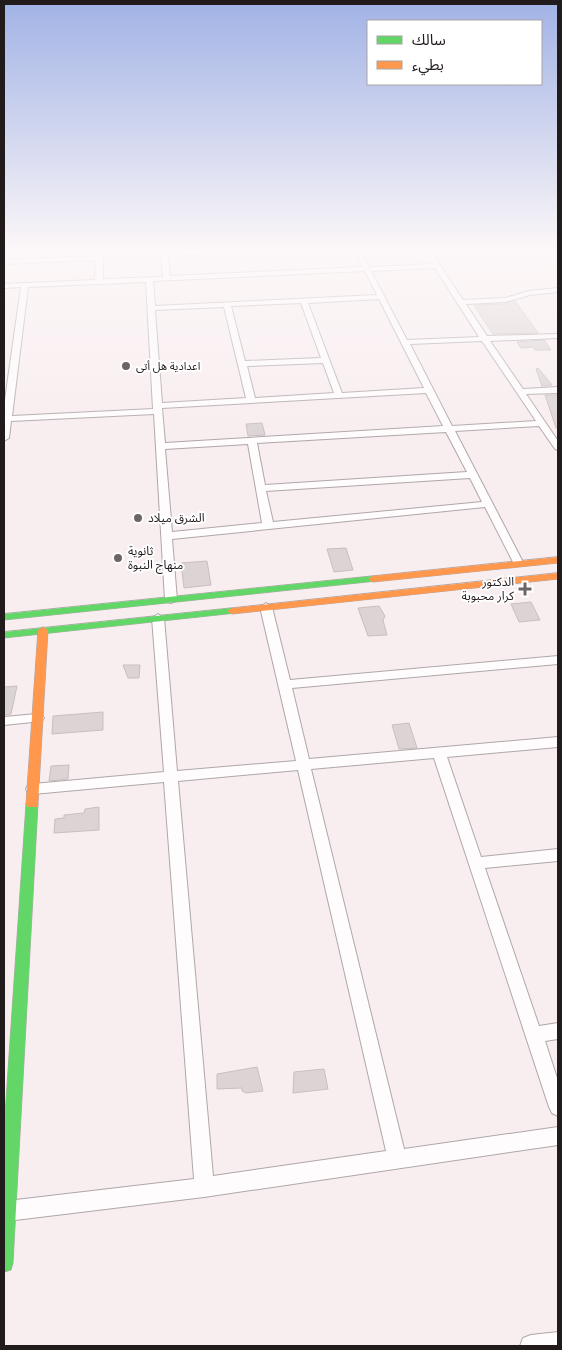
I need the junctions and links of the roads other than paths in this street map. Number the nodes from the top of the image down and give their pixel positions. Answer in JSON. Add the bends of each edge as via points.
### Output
{"nodes":[{"id":1,"x":20,"y":313,"type":"edge"},
{"id":2,"x":152,"y":313,"type":"edge"},
{"id":3,"x":229,"y":313,"type":"edge"},
{"id":4,"x":308,"y":313,"type":"edge"},
{"id":5,"x":390,"y":313,"type":"edge"},
{"id":6,"x":469,"y":313,"type":"edge"},
{"id":7,"x":558,"y":336,"type":"edge"},
{"id":8,"x":485,"y":340,"type":"junction"},
{"id":9,"x":405,"y":342,"type":"junction"},
{"id":10,"x":326,"y":360,"type":"junction"},
{"id":11,"x":242,"y":364,"type":"junction"},
{"id":12,"x":430,"y":390,"type":"junction"},
{"id":13,"x":558,"y":390,"type":"edge"},
{"id":14,"x":522,"y":392,"type":"junction"},
{"id":15,"x":339,"y":396,"type":"junction"},
{"id":16,"x":250,"y":401,"type":"junction"},
{"id":17,"x":6,"y":402,"type":"edge"},
{"id":18,"x":158,"y":409,"type":"junction"},
{"id":19,"x":6,"y":419,"type":"junction"},
{"id":20,"x":543,"y":423,"type":"junction"},
{"id":21,"x":450,"y":430,"type":"junction"},
{"id":22,"x":4,"y":438,"type":"edge"},
{"id":23,"x":252,"y":441,"type":"junction"},
{"id":24,"x":161,"y":446,"type":"junction"},
{"id":25,"x":558,"y":447,"type":"edge"},
{"id":26,"x":473,"y":475,"type":"junction"},
{"id":27,"x":260,"y":488,"type":"junction"},
{"id":28,"x":488,"y":504,"type":"junction"},
{"id":29,"x":268,"y":525,"type":"junction"},
{"id":30,"x":167,"y":536,"type":"junction"},
{"id":31,"x":558,"y":560,"type":"edge"},
{"id":32,"x":519,"y":564,"type":"junction"},
{"id":33,"x":412,"y":575,"type":"junction"},
{"id":34,"x":558,"y":576,"type":"edge"},
{"id":35,"x":353,"y":581,"type":"junction"},
{"id":36,"x":417,"y":590,"type":"junction"},
{"id":37,"x":358,"y":597,"type":"junction"},
{"id":38,"x":172,"y":600,"type":"junction"},
{"id":39,"x":266,"y":607,"type":"junction"},
{"id":40,"x":4,"y":617,"type":"edge"},
{"id":41,"x":158,"y":618,"type":"junction"},
{"id":42,"x":43,"y":630,"type":"junction"},
{"id":43,"x":4,"y":634,"type":"edge"},
{"id":44,"x":558,"y":660,"type":"edge"},
{"id":45,"x":284,"y":685,"type":"junction"},
{"id":46,"x":37,"y":718,"type":"junction"},
{"id":47,"x":4,"y":721,"type":"edge"},
{"id":48,"x":558,"y":742,"type":"edge"},
{"id":49,"x":439,"y":753,"type":"junction"},
{"id":50,"x":304,"y":765,"type":"junction"},
{"id":51,"x":170,"y":777,"type":"junction"},
{"id":52,"x":33,"y":789,"type":"junction"},
{"id":53,"x":558,"y":855,"type":"edge"},
{"id":54,"x":476,"y":864,"type":"junction"},
{"id":55,"x":558,"y":1031,"type":"edge"},
{"id":56,"x":534,"y":1034,"type":"junction"},
{"id":57,"x":9,"y":1100,"type":"edge"},
{"id":58,"x":558,"y":1107,"type":"edge"},
{"id":59,"x":558,"y":1136,"type":"edge"},
{"id":60,"x":397,"y":1159,"type":"junction"},
{"id":61,"x":204,"y":1187,"type":"junction"},
{"id":62,"x":7,"y":1211,"type":"junction"},
{"id":63,"x":4,"y":1263,"type":"edge"},
{"id":64,"x":558,"y":1343,"type":"edge"},
{"id":65,"x":531,"y":1346,"type":"edge"}],
"edges":[{"from":1,"to":17,"type":"street"},
{"from":2,"to":18,"type":"street"},
{"from":3,"to":11,"type":"street"},
{"from":4,"to":10,"type":"street"},
{"from":5,"to":9,"type":"street"},
{"from":6,"to":8,"type":"street"},
{"from":7,"to":8,"type":"street"},
{"from":8,"to":9,"type":"street"},
{"from":8,"to":14,"type":"street"},
{"from":9,"to":12,"type":"street"},
{"from":10,"to":11,"type":"street"},
{"from":10,"to":15,"type":"street"},
{"from":11,"to":16,"type":"street"},
{"from":12,"to":15,"type":"street"},
{"from":12,"to":21,"type":"street"},
{"from":13,"to":14,"type":"street"},
{"from":14,"to":20,"type":"street"},
{"from":15,"to":16,"type":"street"},
{"from":16,"to":18,"type":"street"},
{"from":17,"to":19,"type":"street"},
{"from":18,"to":19,"type":"street"},
{"from":18,"to":24,"type":"street"},
{"from":19,"to":22,"type":"street"},
{"from":20,"to":21,"type":"street"},
{"from":20,"to":25,"type":"street"},
{"from":21,"to":23,"type":"street"},
{"from":21,"to":26,"type":"street"},
{"from":23,"to":24,"type":"street"},
{"from":23,"to":27,"type":"street"},
{"from":24,"to":30,"type":"street"},
{"from":26,"to":27,"type":"street"},
{"from":26,"to":28,"type":"street"},
{"from":27,"to":29,"type":"street"},
{"from":28,"to":29,"type":"street"},
{"from":28,"to":32,"type":"street"},
{"from":29,"to":30,"type":"street"},
{"from":30,"to":38,"type":"street"},
{"from":31,"to":32,"type":"street"},
{"from":32,"to":33,"type":"street"},
{"from":33,"to":35,"type":"street"},
{"from":33,"to":36,"type":"street","via":[[406,581],[411,589]]},
{"from":34,"to":36,"type":"street"},
{"from":35,"to":37,"type":"street","via":[[364,589]]},
{"from":35,"to":38,"type":"street"},
{"from":36,"to":37,"type":"street"},
{"from":37,"to":39,"type":"street"},
{"from":38,"to":40,"type":"street"},
{"from":39,"to":41,"type":"street"},
{"from":39,"to":45,"type":"street"},
{"from":41,"to":42,"type":"street"},
{"from":41,"to":51,"type":"street"},
{"from":42,"to":43,"type":"street"},
{"from":42,"to":46,"type":"street"},
{"from":44,"to":45,"type":"street"},
{"from":45,"to":50,"type":"street"},
{"from":46,"to":47,"type":"street"},
{"from":46,"to":52,"type":"street"},
{"from":48,"to":49,"type":"street"},
{"from":49,"to":50,"type":"street"},
{"from":49,"to":54,"type":"street"},
{"from":50,"to":51,"type":"street"},
{"from":50,"to":60,"type":"street"},
{"from":51,"to":52,"type":"street"},
{"from":51,"to":61,"type":"street"},
{"from":52,"to":57,"type":"street"},
{"from":53,"to":54,"type":"street"},
{"from":54,"to":56,"type":"street"},
{"from":55,"to":56,"type":"street"},
{"from":56,"to":58,"type":"street"},
{"from":57,"to":62,"type":"street"},
{"from":59,"to":60,"type":"street"},
{"from":60,"to":61,"type":"street"},
{"from":61,"to":62,"type":"street"},
{"from":62,"to":63,"type":"street"},
{"from":64,"to":65,"type":"street"}]}
